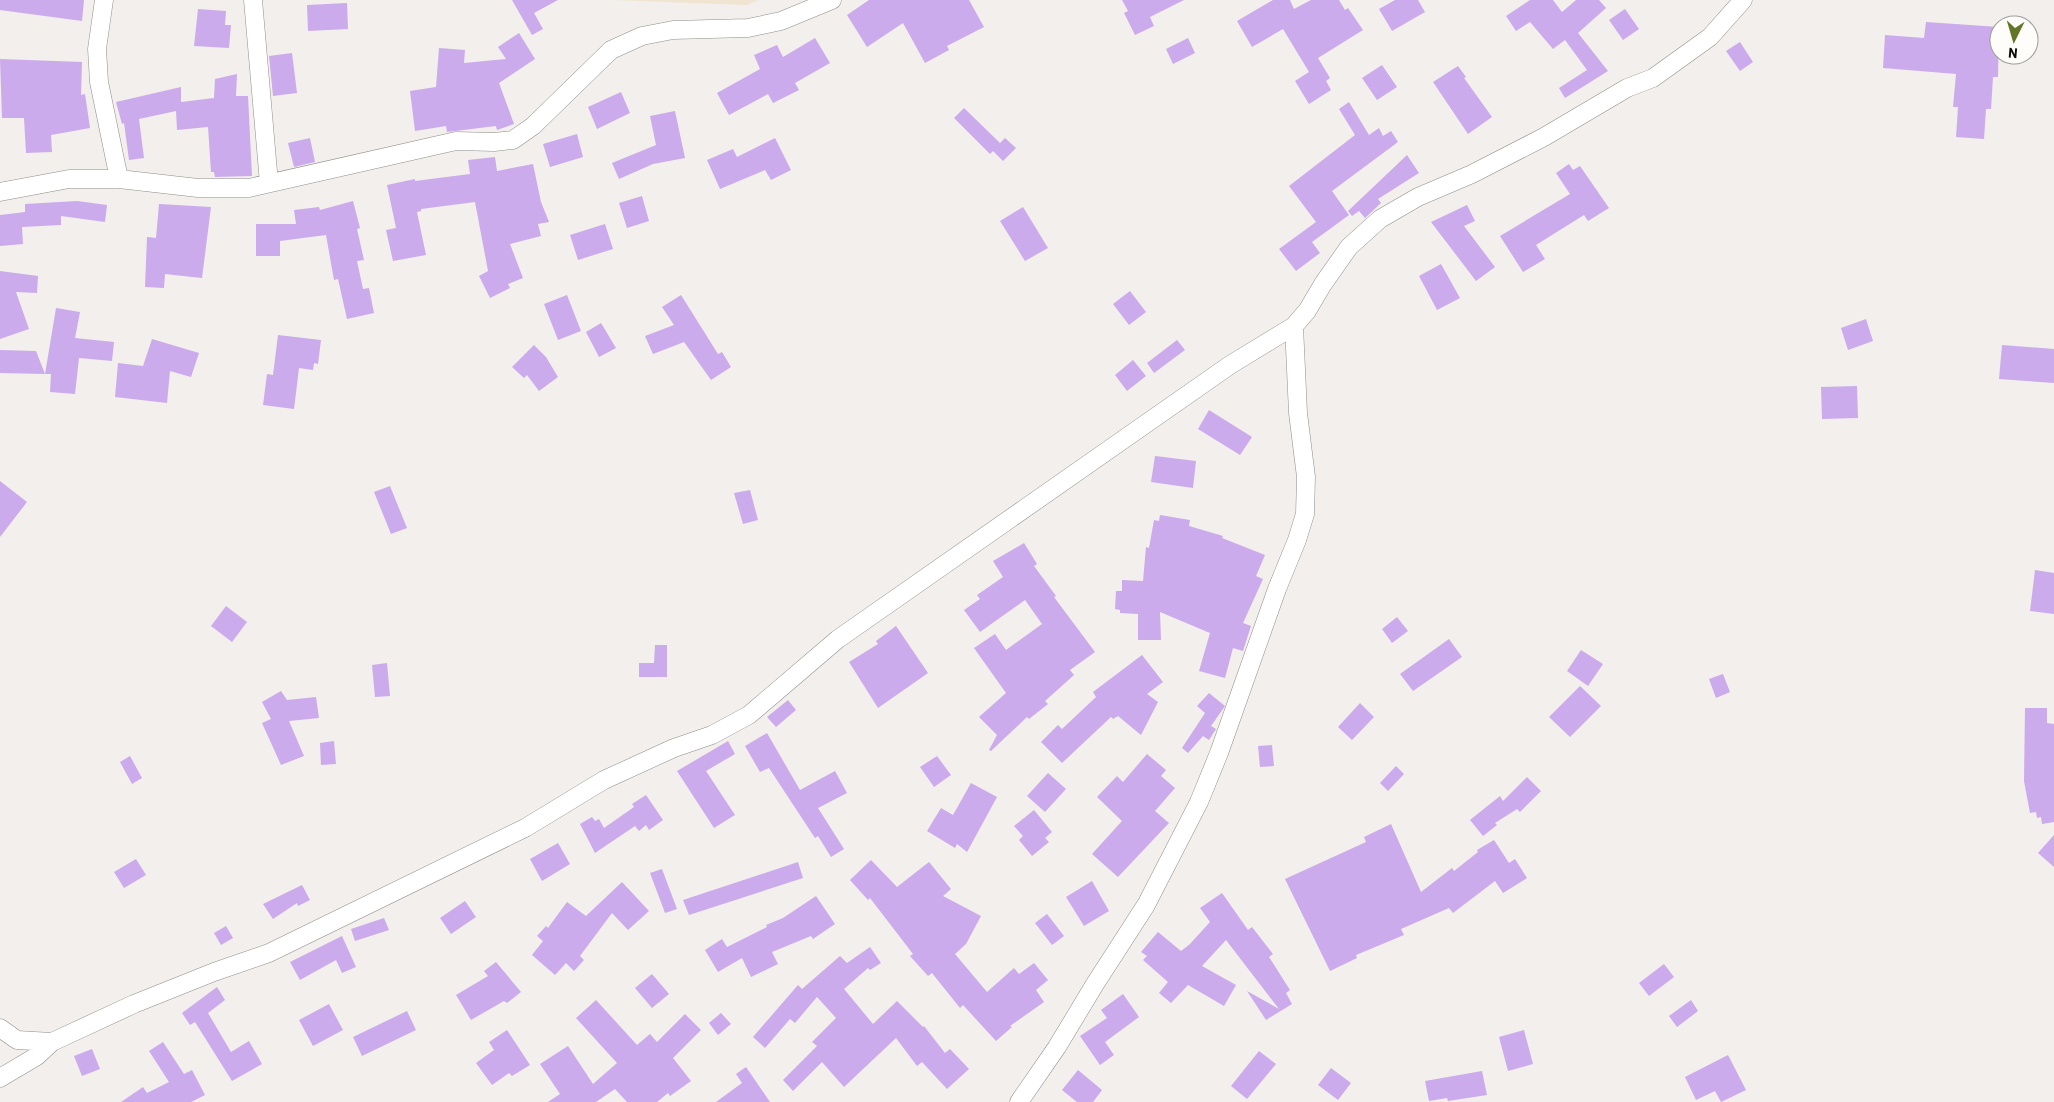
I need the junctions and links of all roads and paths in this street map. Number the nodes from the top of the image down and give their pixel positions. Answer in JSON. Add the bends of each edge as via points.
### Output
{"nodes":[{"id":1,"x":104,"y":0,"type":"edge"},
{"id":2,"x":253,"y":0,"type":"edge"},
{"id":3,"x":832,"y":0,"type":"edge"},
{"id":4,"x":1743,"y":0,"type":"edge"},
{"id":5,"x":119,"y":178,"type":"junction"},
{"id":6,"x":269,"y":183,"type":"junction"},
{"id":7,"x":0,"y":192,"type":"edge"},
{"id":8,"x":1294,"y":326,"type":"junction"},
{"id":9,"x":0,"y":1028,"type":"edge"},
{"id":10,"x":52,"y":1042,"type":"junction"},
{"id":11,"x":0,"y":1078,"type":"edge"},
{"id":12,"x":1018,"y":1102,"type":"edge"}],
"edges":[{"from":1,"to":5,"type":"street","via":[[97,49],[99,82]]},
{"from":2,"to":6,"type":"street"},
{"from":3,"to":6,"type":"street","via":[[780,21],[748,28],[673,30],[642,36],[611,50],[533,126],[513,140],[456,141]]},
{"from":4,"to":8,"type":"street","via":[[1710,37],[1653,78],[1627,88],[1544,136],[1380,219],[1349,247]]},
{"from":5,"to":6,"type":"street","via":[[198,188],[249,188]]},
{"from":5,"to":7,"type":"street","via":[[69,179]]},
{"from":8,"to":10,"type":"street","via":[[1230,365],[838,639],[749,715],[712,735],[674,748],[604,780],[525,828],[269,953],[134,1004]]},
{"from":8,"to":12,"type":"street","via":[[1298,413],[1306,478],[1305,514],[1297,540],[1198,802],[1146,905],[1057,1047]]},
{"from":9,"to":10,"type":"street","via":[[17,1040]]},
{"from":10,"to":11,"type":"street","via":[[37,1056]]}]}
